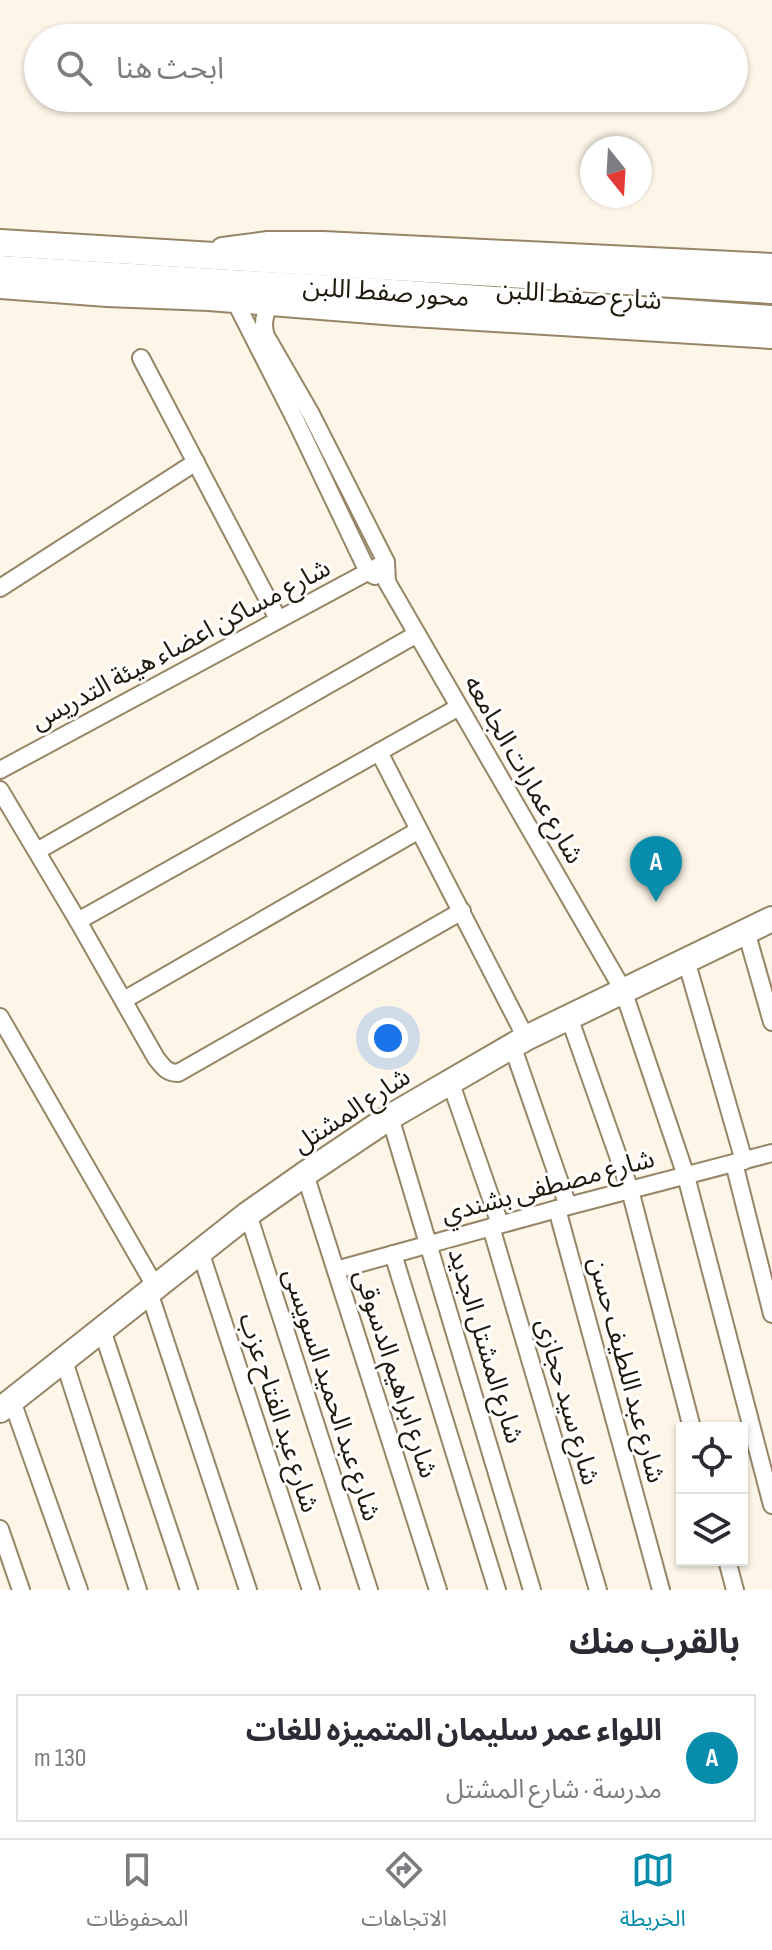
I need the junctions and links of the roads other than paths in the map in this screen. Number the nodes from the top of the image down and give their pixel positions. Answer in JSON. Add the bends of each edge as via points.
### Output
{"nodes":[{"id":1,"x":0,"y":243,"type":"edge"},
{"id":2,"x":201,"y":255,"type":"junction"},
{"id":3,"x":772,"y":266,"type":"edge"},
{"id":4,"x":0,"y":269,"type":"edge"},
{"id":5,"x":0,"y":286,"type":"edge"},
{"id":6,"x":772,"y":290,"type":"edge"},
{"id":7,"x":235,"y":301,"type":"junction"},
{"id":8,"x":272,"y":304,"type":"junction"},
{"id":9,"x":772,"y":319,"type":"edge"},
{"id":10,"x":772,"y":336,"type":"edge"},
{"id":11,"x":141,"y":358,"type":"dead end"},
{"id":12,"x":196,"y":462,"type":"junction"},
{"id":13,"x":386,"y":562,"type":"junction"},
{"id":14,"x":368,"y":572,"type":"junction"},
{"id":15,"x":387,"y":582,"type":"junction"},
{"id":16,"x":0,"y":588,"type":"edge"},
{"id":17,"x":278,"y":619,"type":"junction"},
{"id":18,"x":417,"y":634,"type":"junction"},
{"id":19,"x":459,"y":707,"type":"junction"},
{"id":20,"x":379,"y":752,"type":"junction"},
{"id":21,"x":0,"y":770,"type":"edge"},
{"id":22,"x":0,"y":790,"type":"edge"},
{"id":23,"x":419,"y":830,"type":"junction"},
{"id":24,"x":37,"y":851,"type":"junction"},
{"id":25,"x":462,"y":911,"type":"junction"},
{"id":26,"x":772,"y":919,"type":"edge"},
{"id":27,"x":78,"y":921,"type":"junction"},
{"id":28,"x":746,"y":931,"type":"junction"},
{"id":29,"x":686,"y":960,"type":"junction"},
{"id":30,"x":621,"y":986,"type":"junction"},
{"id":31,"x":124,"y":1000,"type":"junction"},
{"id":32,"x":0,"y":1017,"type":"edge"},
{"id":33,"x":569,"y":1017,"type":"junction"},
{"id":34,"x":772,"y":1022,"type":"edge"},
{"id":35,"x":519,"y":1041,"type":"junction"},
{"id":36,"x":450,"y":1081,"type":"junction"},
{"id":37,"x":390,"y":1117,"type":"junction"},
{"id":38,"x":772,"y":1153,"type":"edge"},
{"id":39,"x":739,"y":1162,"type":"junction"},
{"id":40,"x":305,"y":1174,"type":"junction"},
{"id":41,"x":686,"y":1176,"type":"junction"},
{"id":42,"x":630,"y":1190,"type":"junction"},
{"id":43,"x":563,"y":1208,"type":"junction"},
{"id":44,"x":248,"y":1214,"type":"junction"},
{"id":45,"x":495,"y":1226,"type":"junction"},
{"id":46,"x":429,"y":1243,"type":"junction"},
{"id":47,"x":200,"y":1251,"type":"junction"},
{"id":48,"x":393,"y":1254,"type":"junction"},
{"id":49,"x":336,"y":1270,"type":"junction"},
{"id":50,"x":152,"y":1289,"type":"junction"},
{"id":51,"x":772,"y":1314,"type":"edge"},
{"id":52,"x":102,"y":1330,"type":"junction"},
{"id":53,"x":64,"y":1361,"type":"junction"},
{"id":54,"x":6,"y":1406,"type":"edge"},
{"id":55,"x":690,"y":1422,"type":"edge"},
{"id":56,"x":772,"y":1505,"type":"edge"},
{"id":57,"x":0,"y":1529,"type":"edge"},
{"id":58,"x":729,"y":1566,"type":"edge"},
{"id":59,"x":21,"y":1590,"type":"edge"},
{"id":60,"x":79,"y":1590,"type":"edge"},
{"id":61,"x":138,"y":1590,"type":"edge"},
{"id":62,"x":189,"y":1590,"type":"edge"},
{"id":63,"x":248,"y":1590,"type":"edge"},
{"id":64,"x":311,"y":1590,"type":"edge"},
{"id":65,"x":369,"y":1590,"type":"edge"},
{"id":66,"x":438,"y":1590,"type":"edge"},
{"id":67,"x":497,"y":1590,"type":"edge"},
{"id":68,"x":532,"y":1590,"type":"edge"},
{"id":69,"x":598,"y":1590,"type":"edge"},
{"id":70,"x":661,"y":1590,"type":"edge"},
{"id":71,"x":735,"y":1590,"type":"edge"}],
"edges":[{"from":1,"to":2,"type":"main road","name":"محور صفط اللبن"},
{"from":2,"to":3,"type":"street","via":[[233,247],[349,245]]},
{"from":2,"to":6,"type":"main road","name":"محور صفط اللبن"},
{"from":4,"to":9,"type":"main road","name":"محور صفط اللبن"},
{"from":5,"to":7,"type":"street","name":"شارع صفط اللبن"},
{"from":7,"to":8,"type":"street","name":"شارع صفط اللبن"},
{"from":7,"to":14,"type":"street"},
{"from":8,"to":10,"type":"street","name":"شارع صفط اللبن"},
{"from":8,"to":13,"type":"street","name":"شارع عمارات الجامعه","via":[[264,318],[266,336]]},
{"from":11,"to":12,"type":"street"},
{"from":12,"to":16,"type":"street"},
{"from":12,"to":17,"type":"street"},
{"from":13,"to":14,"type":"street","name":"شارع مساكن اعضاء هيئة التدريس"},
{"from":13,"to":15,"type":"street","name":"شارع عمارات الجامعه"},
{"from":14,"to":15,"type":"street"},
{"from":14,"to":17,"type":"street","name":"شارع مساكن اعضاء هيئة التدريس"},
{"from":15,"to":18,"type":"street","name":"شارع عمارات الجامعه"},
{"from":17,"to":21,"type":"street","name":"شارع مساكن اعضاء هيئة التدريس"},
{"from":18,"to":19,"type":"street","name":"شارع عمارات الجامعه"},
{"from":18,"to":24,"type":"street"},
{"from":19,"to":20,"type":"street"},
{"from":19,"to":30,"type":"street","name":"شارع عمارات الجامعه"},
{"from":20,"to":23,"type":"street","name":"شارع عبد اللطيف حسن"},
{"from":20,"to":27,"type":"street"},
{"from":22,"to":24,"type":"street"},
{"from":23,"to":25,"type":"street","name":"شارع عبد اللطيف حسن"},
{"from":23,"to":31,"type":"street"},
{"from":24,"to":27,"type":"street"},
{"from":25,"to":31,"type":"street","via":[[178,1073],[163,1068]]},
{"from":25,"to":35,"type":"street","name":"شارع عبد اللطيف حسن"},
{"from":26,"to":28,"type":"street","name":"شارع المشتل"},
{"from":27,"to":31,"type":"street"},
{"from":28,"to":29,"type":"street","name":"شارع المشتل"},
{"from":28,"to":34,"type":"street"},
{"from":29,"to":30,"type":"street","name":"شارع المشتل"},
{"from":29,"to":39,"type":"street"},
{"from":30,"to":33,"type":"street","name":"شارع المشتل"},
{"from":30,"to":41,"type":"street","name":"شارع عمارات الجامعه"},
{"from":32,"to":50,"type":"street"},
{"from":33,"to":35,"type":"street","name":"شارع المشتل"},
{"from":33,"to":42,"type":"street"},
{"from":35,"to":36,"type":"street","name":"شارع المشتل"},
{"from":35,"to":43,"type":"street","name":"شارع عبد اللطيف حسن"},
{"from":36,"to":37,"type":"street","name":"شارع المشتل"},
{"from":36,"to":45,"type":"street","name":"شارع سيد حجازى"},
{"from":37,"to":40,"type":"street","name":"شارع المشتل"},
{"from":37,"to":46,"type":"street","name":"شارع المشتل الجديد"},
{"from":38,"to":39,"type":"street","name":"شارع مصطفى بشندي"},
{"from":39,"to":41,"type":"street","name":"شارع مصطفى بشندي"},
{"from":39,"to":51,"type":"street"},
{"from":40,"to":44,"type":"street","name":"شارع المشتل"},
{"from":40,"to":49,"type":"street","name":"شارع ابراهيم الدسوقى"},
{"from":41,"to":42,"type":"street","name":"شارع مصطفى بشندي"},
{"from":41,"to":56,"type":"street","name":"شارع عمارات الجامعه"},
{"from":42,"to":43,"type":"street","name":"شارع مصطفى بشندي"},
{"from":42,"to":55,"type":"street"},
{"from":43,"to":45,"type":"street","name":"شارع مصطفى بشندي"},
{"from":43,"to":70,"type":"street","name":"شارع عبد اللطيف حسن"},
{"from":44,"to":47,"type":"street","name":"شارع المشتل"},
{"from":44,"to":65,"type":"street","name":"شارع عبد الحميد السويسى"},
{"from":45,"to":46,"type":"street","name":"شارع مصطفى بشندي"},
{"from":45,"to":69,"type":"street","name":"شارع سيد حجازى"},
{"from":46,"to":48,"type":"street","name":"شارع مصطفى بشندي"},
{"from":46,"to":68,"type":"street","name":"شارع المشتل الجديد"},
{"from":47,"to":50,"type":"street","name":"شارع المشتل"},
{"from":47,"to":64,"type":"street","name":"شارع عبد الفتاح عزب"},
{"from":48,"to":49,"type":"street","name":"شارع مصطفى بشندي"},
{"from":48,"to":67,"type":"street"},
{"from":49,"to":66,"type":"street","name":"شارع ابراهيم الدسوقى"},
{"from":50,"to":52,"type":"street","name":"شارع المشتل"},
{"from":50,"to":63,"type":"street"},
{"from":52,"to":53,"type":"street","name":"شارع المشتل"},
{"from":52,"to":62,"type":"street"},
{"from":53,"to":54,"type":"street","name":"شارع المشتل"},
{"from":53,"to":61,"type":"street"},
{"from":54,"to":60,"type":"street"},
{"from":57,"to":59,"type":"street"},
{"from":58,"to":71,"type":"street"}]}
